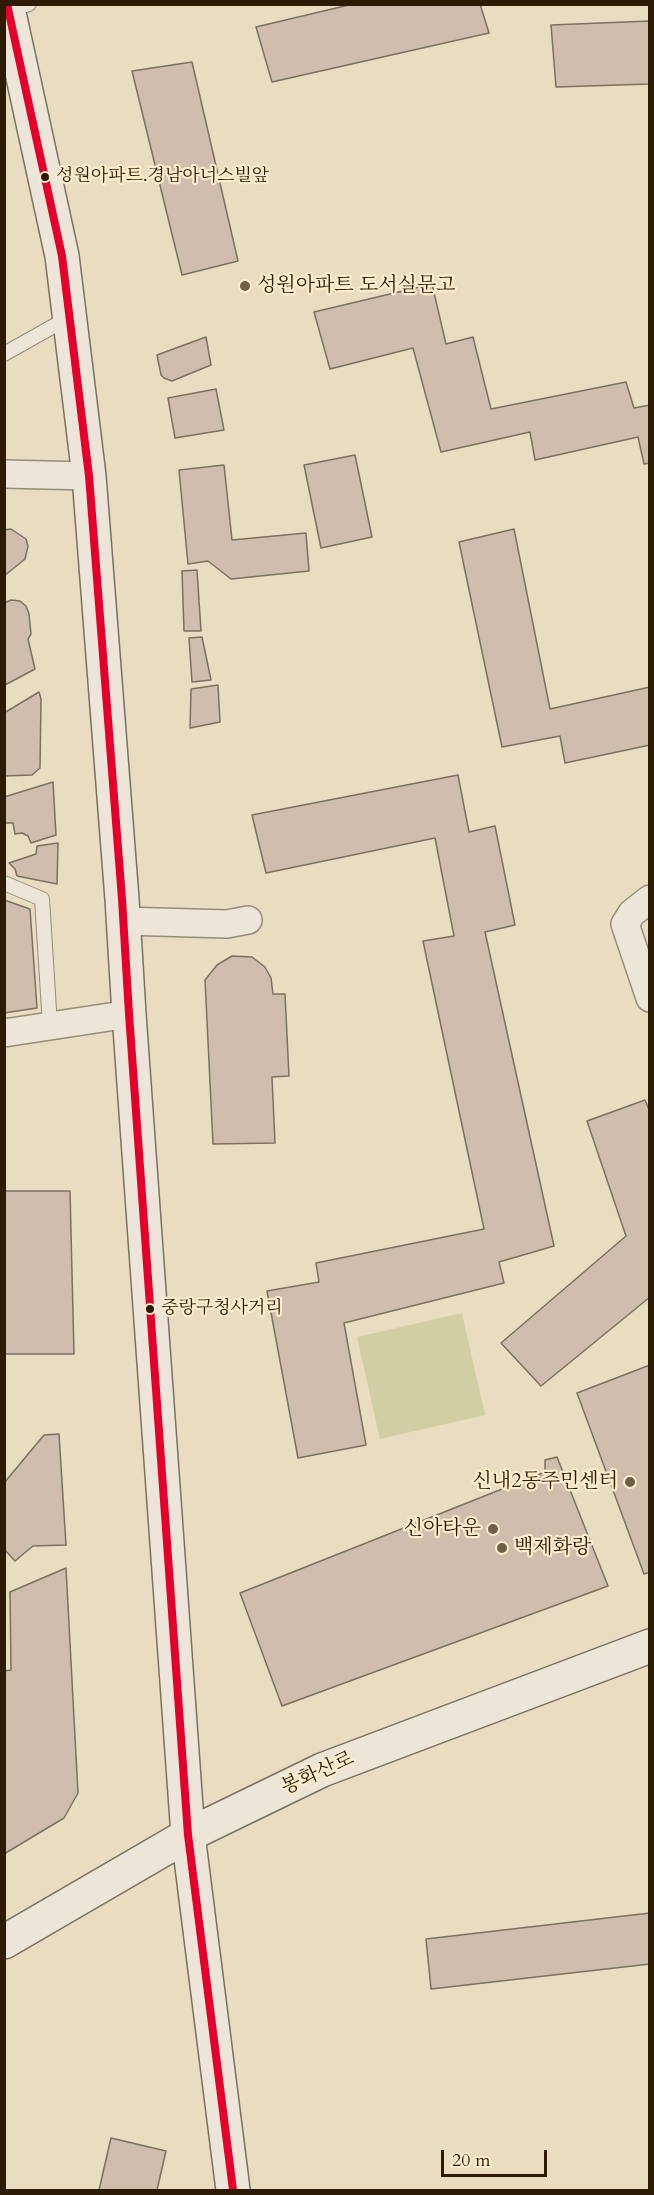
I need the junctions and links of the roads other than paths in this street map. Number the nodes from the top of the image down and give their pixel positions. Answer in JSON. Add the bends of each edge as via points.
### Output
{"nodes":[{"id":1,"x":15,"y":6,"type":"edge"},
{"id":2,"x":70,"y":316,"type":"junction"},
{"id":3,"x":4,"y":354,"type":"edge"},
{"id":4,"x":4,"y":474,"type":"edge"},
{"id":5,"x":89,"y":476,"type":"junction"},
{"id":6,"x":4,"y":883,"type":"edge"},
{"id":7,"x":650,"y":899,"type":"edge"},
{"id":8,"x":248,"y":920,"type":"dead end"},
{"id":9,"x":123,"y":921,"type":"junction"},
{"id":10,"x":650,"y":998,"type":"edge"},
{"id":11,"x":129,"y":1014,"type":"junction"},
{"id":12,"x":50,"y":1026,"type":"junction"},
{"id":13,"x":4,"y":1033,"type":"edge"},
{"id":14,"x":650,"y":1646,"type":"edge"},
{"id":15,"x":189,"y":1835,"type":"junction"},
{"id":16,"x":4,"y":1942,"type":"edge"},
{"id":17,"x":233,"y":2190,"type":"edge"}],
"edges":[{"from":1,"to":2,"type":"main road"},
{"from":2,"to":3,"type":"lane"},
{"from":2,"to":5,"type":"main road"},
{"from":4,"to":5,"type":"street"},
{"from":5,"to":9,"type":"main road"},
{"from":6,"to":12,"type":"lane","via":[[42,899]]},
{"from":7,"to":10,"type":"street","via":[[625,924]]},
{"from":8,"to":9,"type":"street","via":[[227,924]]},
{"from":9,"to":11,"type":"main road"},
{"from":11,"to":12,"type":"street"},
{"from":11,"to":15,"type":"main road"},
{"from":12,"to":13,"type":"street"},
{"from":14,"to":15,"type":"main road","name":"봉화산로","via":[[322,1770]]},
{"from":15,"to":16,"type":"main road","name":"봉화산로"},
{"from":15,"to":17,"type":"main road"}]}
